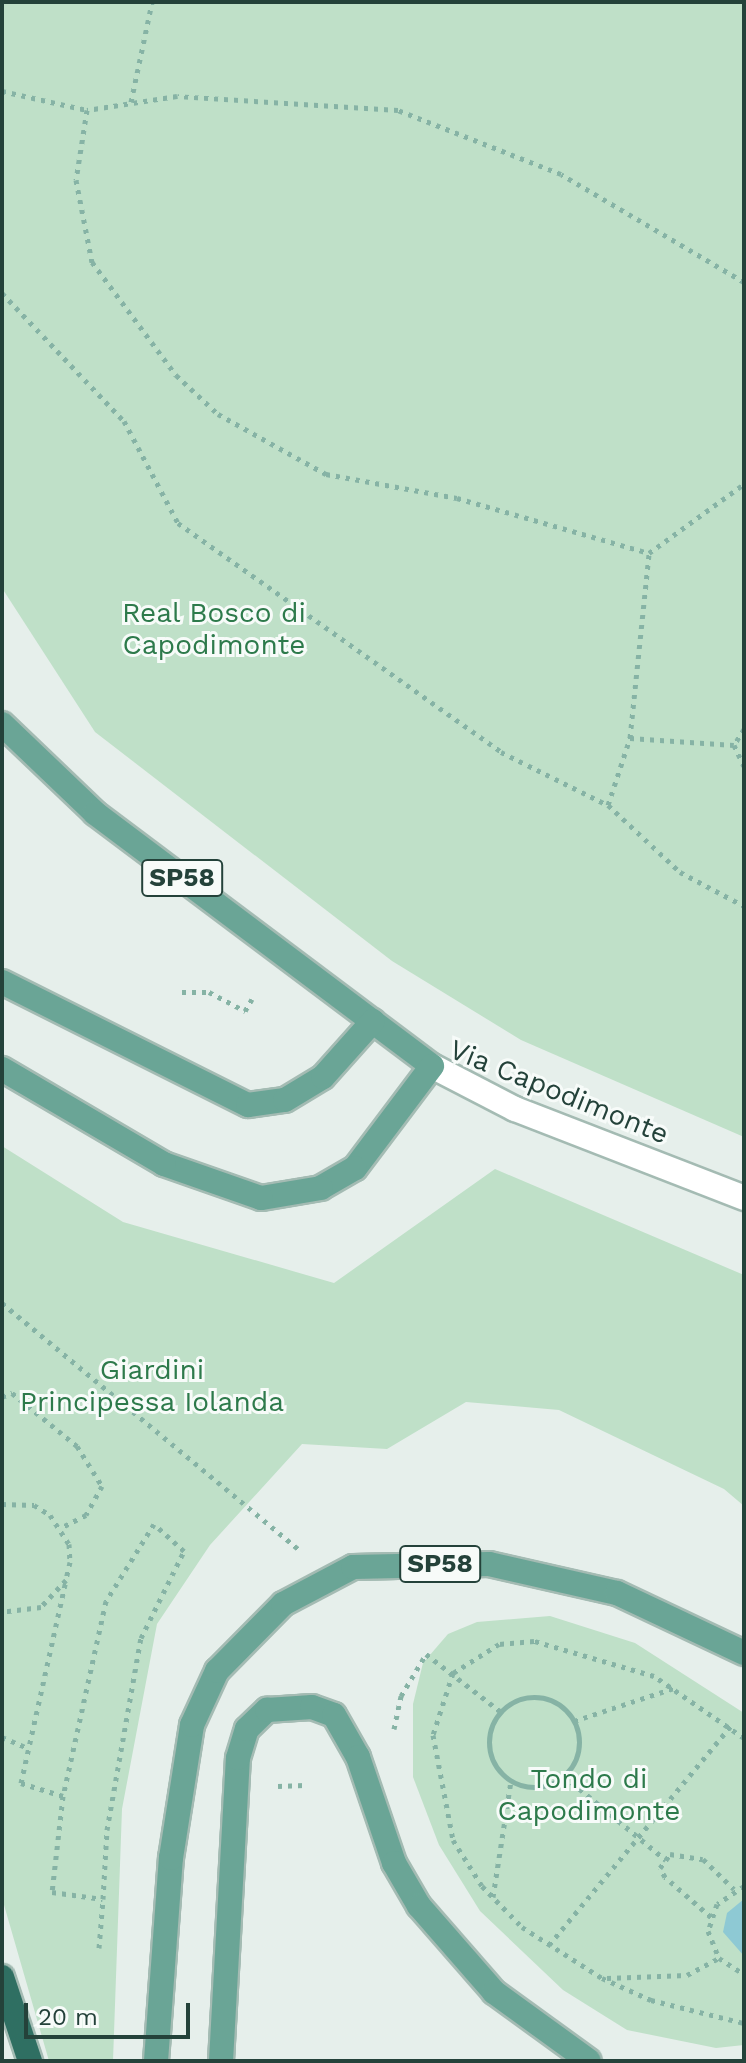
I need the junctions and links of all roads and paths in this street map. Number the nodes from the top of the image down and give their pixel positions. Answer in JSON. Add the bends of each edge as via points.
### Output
{"nodes":[{"id":1,"x":152,"y":2,"type":"edge"},
{"id":2,"x":2,"y":91,"type":"edge"},
{"id":3,"x":131,"y":102,"type":"junction"},
{"id":4,"x":87,"y":110,"type":"junction"},
{"id":5,"x":744,"y":282,"type":"edge"},
{"id":6,"x":2,"y":293,"type":"edge"},
{"id":7,"x":744,"y":484,"type":"edge"},
{"id":8,"x":649,"y":553,"type":"junction"},
{"id":9,"x":2,"y":724,"type":"edge"},
{"id":10,"x":744,"y":729,"type":"edge"},
{"id":11,"x":630,"y":738,"type":"junction"},
{"id":12,"x":734,"y":745,"type":"junction"},
{"id":13,"x":744,"y":766,"type":"edge"},
{"id":14,"x":608,"y":805,"type":"junction"},
{"id":15,"x":744,"y":906,"type":"edge"},
{"id":16,"x":2,"y":982,"type":"edge"},
{"id":17,"x":182,"y":992,"type":"dead end"},
{"id":18,"x":252,"y":999,"type":"dead end"},
{"id":19,"x":373,"y":1021,"type":"junction"},
{"id":20,"x":432,"y":1066,"type":"junction"},
{"id":21,"x":2,"y":1069,"type":"edge"},
{"id":22,"x":744,"y":1198,"type":"edge"},
{"id":23,"x":2,"y":1303,"type":"edge"},
{"id":24,"x":2,"y":1397,"type":"edge"},
{"id":25,"x":2,"y":1504,"type":"edge"},
{"id":26,"x":62,"y":1527,"type":"junction"},
{"id":27,"x":282,"y":1536,"type":"dead end"},
{"id":28,"x":66,"y":1580,"type":"junction"},
{"id":29,"x":2,"y":1612,"type":"edge"},
{"id":30,"x":744,"y":1653,"type":"edge"},
{"id":31,"x":453,"y":1673,"type":"junction"},
{"id":32,"x":674,"y":1688,"type":"junction"},
{"id":33,"x":501,"y":1712,"type":"junction"},
{"id":34,"x":574,"y":1721,"type":"junction"},
{"id":35,"x":731,"y":1726,"type":"junction"},
{"id":36,"x":394,"y":1729,"type":"dead end"},
{"id":37,"x":2,"y":1737,"type":"edge"},
{"id":38,"x":744,"y":1738,"type":"edge"},
{"id":39,"x":28,"y":1748,"type":"junction"},
{"id":40,"x":564,"y":1776,"type":"junction"},
{"id":41,"x":511,"y":1781,"type":"junction"},
{"id":42,"x":305,"y":1785,"type":"dead end"},
{"id":43,"x":261,"y":1786,"type":"dead end"},
{"id":44,"x":63,"y":1796,"type":"junction"},
{"id":45,"x":639,"y":1838,"type":"junction"},
{"id":46,"x":666,"y":1860,"type":"junction"},
{"id":47,"x":744,"y":1886,"type":"edge"},
{"id":48,"x":734,"y":1889,"type":"junction"},
{"id":49,"x":493,"y":1897,"type":"junction"},
{"id":50,"x":103,"y":1899,"type":"junction"},
{"id":51,"x":711,"y":1917,"type":"junction"},
{"id":52,"x":549,"y":1945,"type":"junction"},
{"id":53,"x":99,"y":1948,"type":"dead end"},
{"id":54,"x":719,"y":1958,"type":"junction"},
{"id":55,"x":744,"y":1974,"type":"edge"},
{"id":56,"x":2,"y":1977,"type":"edge"},
{"id":57,"x":602,"y":1978,"type":"junction"},
{"id":58,"x":744,"y":2023,"type":"edge"},
{"id":59,"x":30,"y":2061,"type":"edge"},
{"id":60,"x":156,"y":2061,"type":"edge"},
{"id":61,"x":221,"y":2061,"type":"edge"},
{"id":62,"x":589,"y":2061,"type":"edge"}],
"edges":[{"from":1,"to":3,"type":"path"},
{"from":2,"to":4,"type":"path"},
{"from":3,"to":4,"type":"path"},
{"from":3,"to":5,"type":"path","via":[[206,97],[398,110],[561,174]]},
{"from":4,"to":8,"type":"path","via":[[76,180],[92,262],[176,375],[218,414],[326,474],[457,498]]},
{"from":6,"to":14,"type":"path","via":[[124,421],[178,523],[501,752]]},
{"from":7,"to":8,"type":"path"},
{"from":8,"to":11,"type":"path"},
{"from":9,"to":19,"type":"main road","number":"SP58","via":[[95,813]]},
{"from":10,"to":12,"type":"path"},
{"from":11,"to":12,"type":"path"},
{"from":11,"to":14,"type":"path"},
{"from":12,"to":13,"type":"path"},
{"from":14,"to":15,"type":"path","via":[[680,872]]},
{"from":16,"to":19,"type":"main road","via":[[248,1105],[285,1100],[308,1087]]},
{"from":17,"to":18,"type":"path","via":[[209,992],[245,1011]]},
{"from":19,"to":20,"type":"main road","number":"SP58"},
{"from":20,"to":21,"type":"main road","name":"Via Capodimonte","via":[[355,1168],[321,1188],[261,1198],[164,1164]]},
{"from":20,"to":22,"type":"street","name":"Via Capodimonte","via":[[515,1109]]},
{"from":23,"to":27,"type":"path"},
{"from":24,"to":26,"type":"path","via":[[12,1393],[77,1446],[102,1486],[86,1515]]},
{"from":25,"to":26,"type":"path","via":[[34,1505]]},
{"from":26,"to":28,"type":"path","via":[[69,1544]]},
{"from":28,"to":29,"type":"path","via":[[41,1607]]},
{"from":28,"to":39,"type":"path"},
{"from":30,"to":60,"type":"main road","number":"SP58","via":[[682,1620],[556,1574],[489,1564],[353,1567],[283,1604],[243,1638],[192,1725],[171,1858]]},
{"from":31,"to":32,"type":"path","via":[[499,1644],[534,1641]]},
{"from":31,"to":33,"type":"path"},
{"from":31,"to":36,"type":"path","via":[[426,1654],[401,1696]]},
{"from":31,"to":49,"type":"path","via":[[433,1735],[442,1792],[453,1840]]},
{"from":32,"to":34,"type":"path"},
{"from":32,"to":35,"type":"path"},
{"from":33,"to":34,"type":"path","via":[[536,1696]]},
{"from":33,"to":41,"type":"path","via":[[489,1745]]},
{"from":34,"to":40,"type":"path","via":[[578,1751]]},
{"from":35,"to":38,"type":"path"},
{"from":35,"to":45,"type":"path"},
{"from":37,"to":39,"type":"path"},
{"from":39,"to":44,"type":"path","via":[[21,1783]]},
{"from":40,"to":41,"type":"path","via":[[538,1787]]},
{"from":40,"to":45,"type":"path"},
{"from":41,"to":49,"type":"path"},
{"from":42,"to":43,"type":"path"},
{"from":44,"to":50,"type":"path","via":[[52,1892]]},
{"from":44,"to":50,"type":"path","via":[[106,1601],[154,1524],[184,1551],[141,1638],[107,1830]]},
{"from":45,"to":46,"type":"path"},
{"from":45,"to":52,"type":"path"},
{"from":46,"to":48,"type":"path","via":[[670,1854],[703,1859]]},
{"from":46,"to":51,"type":"path","via":[[660,1868],[670,1885]]},
{"from":47,"to":48,"type":"path"},
{"from":48,"to":51,"type":"path"},
{"from":49,"to":52,"type":"path"},
{"from":50,"to":53,"type":"path"},
{"from":51,"to":54,"type":"path"},
{"from":52,"to":57,"type":"path"},
{"from":54,"to":55,"type":"path"},
{"from":54,"to":57,"type":"path","via":[[687,1975]]},
{"from":56,"to":59,"type":"highway"},
{"from":57,"to":58,"type":"path"},
{"from":61,"to":62,"type":"main road","via":[[222,1945],[247,1729],[267,1710],[312,1707],[334,1715],[419,1906],[494,1992]]}]}
